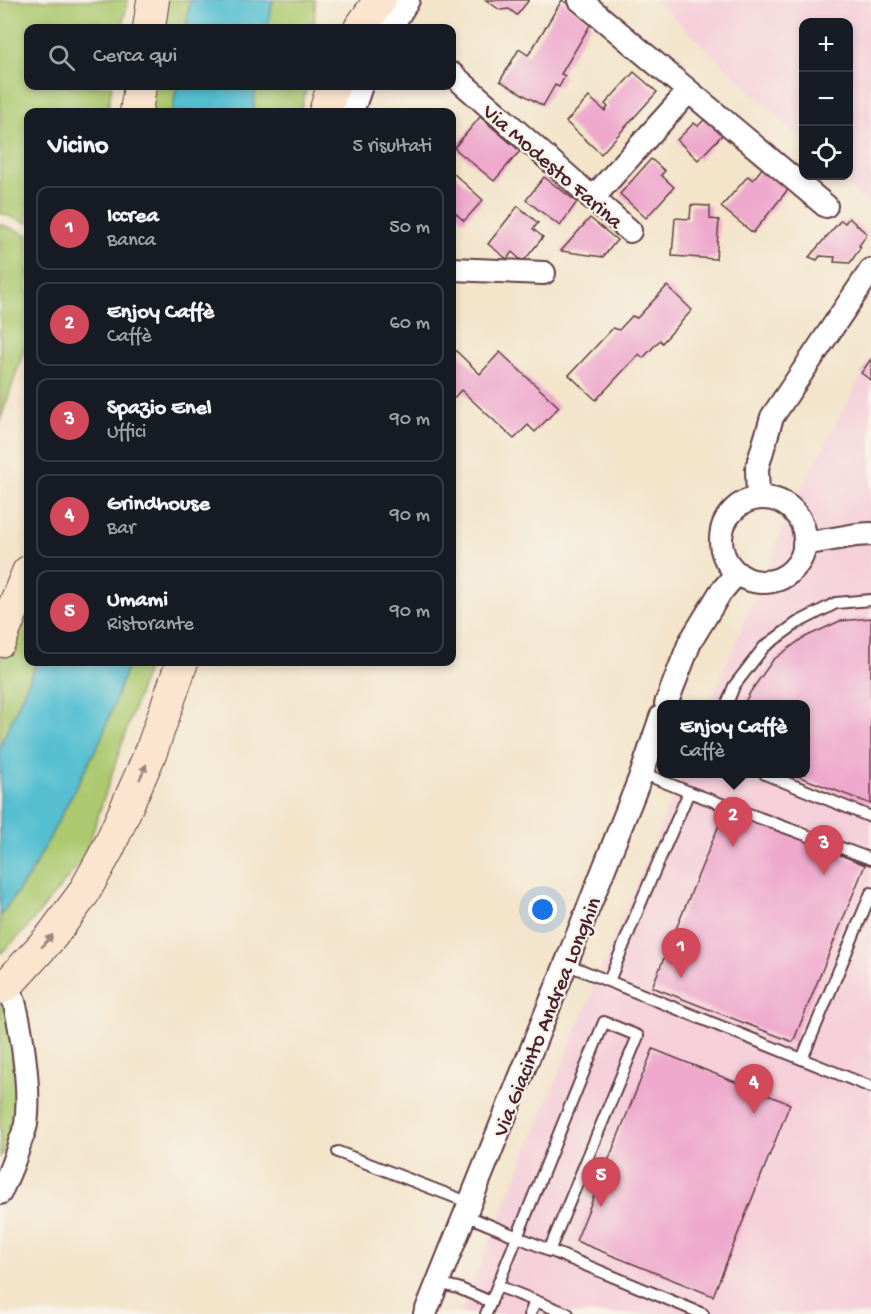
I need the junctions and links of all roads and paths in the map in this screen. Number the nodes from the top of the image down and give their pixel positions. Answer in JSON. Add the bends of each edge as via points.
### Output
{"nodes":[{"id":1,"x":153,"y":0,"type":"edge"},
{"id":2,"x":408,"y":0,"type":"edge"},
{"id":3,"x":580,"y":0,"type":"edge"},
{"id":4,"x":391,"y":20,"type":"edge"},
{"id":5,"x":150,"y":24,"type":"edge"},
{"id":6,"x":376,"y":24,"type":"edge"},
{"id":7,"x":456,"y":78,"type":"edge"},
{"id":8,"x":139,"y":90,"type":"edge"},
{"id":9,"x":332,"y":90,"type":"edge"},
{"id":10,"x":360,"y":90,"type":"edge"},
{"id":11,"x":688,"y":92,"type":"junction"},
{"id":12,"x":137,"y":108,"type":"edge"},
{"id":13,"x":326,"y":108,"type":"edge"},
{"id":14,"x":353,"y":108,"type":"edge"},
{"id":15,"x":592,"y":199,"type":"junction"},
{"id":16,"x":825,"y":206,"type":"dead end"},
{"id":17,"x":630,"y":231,"type":"dead end"},
{"id":18,"x":456,"y":270,"type":"edge"},
{"id":19,"x":871,"y":270,"type":"edge"},
{"id":20,"x":544,"y":273,"type":"dead end"},
{"id":21,"x":758,"y":498,"type":"junction"},
{"id":22,"x":871,"y":534,"type":"edge"},
{"id":23,"x":804,"y":544,"type":"junction"},
{"id":24,"x":737,"y":573,"type":"junction"},
{"id":25,"x":24,"y":582,"type":"edge"},
{"id":26,"x":871,"y":600,"type":"edge"},
{"id":27,"x":0,"y":641,"type":"edge"},
{"id":28,"x":182,"y":666,"type":"edge"},
{"id":29,"x":668,"y":700,"type":"edge"},
{"id":30,"x":729,"y":700,"type":"edge"},
{"id":31,"x":657,"y":732,"type":"edge"},
{"id":32,"x":642,"y":773,"type":"junction"},
{"id":33,"x":775,"y":778,"type":"edge"},
{"id":34,"x":689,"y":792,"type":"junction"},
{"id":35,"x":871,"y":817,"type":"edge"},
{"id":36,"x":871,"y":859,"type":"edge"},
{"id":37,"x":871,"y":892,"type":"edge"},
{"id":38,"x":566,"y":964,"type":"junction"},
{"id":39,"x":609,"y":981,"type":"junction"},
{"id":40,"x":4,"y":986,"type":"edge"},
{"id":41,"x":802,"y":1059,"type":"junction"},
{"id":42,"x":871,"y":1087,"type":"edge"},
{"id":43,"x":338,"y":1152,"type":"dead end"},
{"id":44,"x":0,"y":1193,"type":"edge"},
{"id":45,"x":468,"y":1209,"type":"junction"},
{"id":46,"x":517,"y":1238,"type":"junction"},
{"id":47,"x":549,"y":1251,"type":"junction"},
{"id":48,"x":437,"y":1283,"type":"junction"},
{"id":49,"x":498,"y":1286,"type":"junction"},
{"id":50,"x":535,"y":1301,"type":"junction"},
{"id":51,"x":491,"y":1302,"type":"junction"},
{"id":52,"x":425,"y":1314,"type":"edge"},
{"id":53,"x":486,"y":1314,"type":"edge"},
{"id":54,"x":530,"y":1314,"type":"edge"},
{"id":55,"x":568,"y":1314,"type":"edge"},
{"id":56,"x":703,"y":1314,"type":"edge"}],
"edges":[{"from":1,"to":5,"type":"main road"},
{"from":2,"to":4,"type":"street"},
{"from":3,"to":11,"type":"street"},
{"from":4,"to":6,"type":"main road"},
{"from":7,"to":15,"type":"street","name":"Via Modesto Farina"},
{"from":8,"to":12,"type":"main road"},
{"from":9,"to":13,"type":"main road"},
{"from":10,"to":14,"type":"street"},
{"from":11,"to":15,"type":"street"},
{"from":11,"to":16,"type":"street"},
{"from":15,"to":17,"type":"street","name":"Via Modesto Farina"},
{"from":18,"to":20,"type":"street"},
{"from":19,"to":21,"type":"street","via":[[772,417],[757,468]]},
{"from":21,"to":23,"type":"street","via":[[771,499],[792,510],[804,531]]},
{"from":21,"to":24,"type":"street","via":[[733,510],[721,536],[722,550]]},
{"from":22,"to":23,"type":"street"},
{"from":23,"to":24,"type":"street","via":[[792,570],[779,578],[765,582]]},
{"from":24,"to":29,"type":"street","via":[[720,592],[690,642]]},
{"from":25,"to":27,"type":"main road"},
{"from":26,"to":30,"type":"lane","via":[[836,603],[797,623],[764,647],[734,686]]},
{"from":40,"to":28,"type":"main road","one_way":true,"via":[[83,894],[108,849],[151,752]]},
{"from":31,"to":32,"type":"street","name":"Via Giacinto Andrea Longhin"},
{"from":32,"to":34,"type":"lane"},
{"from":32,"to":38,"type":"street","name":"Via Giacinto Andrea Longhin"},
{"from":33,"to":35,"type":"lane"},
{"from":34,"to":36,"type":"lane"},
{"from":34,"to":39,"type":"lane"},
{"from":37,"to":41,"type":"lane"},
{"from":38,"to":39,"type":"lane"},
{"from":38,"to":45,"type":"street","name":"Via Giacinto Andrea Longhin"},
{"from":39,"to":41,"type":"lane"},
{"from":40,"to":44,"type":"street","via":[[15,1004],[27,1084],[26,1125]]},
{"from":41,"to":42,"type":"lane"},
{"from":43,"to":45,"type":"lane"},
{"from":45,"to":46,"type":"lane"},
{"from":45,"to":48,"type":"street","name":"Via Giacinto Andrea Longhin"},
{"from":46,"to":47,"type":"lane"},
{"from":46,"to":47,"type":"lane","via":[[604,1022],[638,1036]]},
{"from":46,"to":49,"type":"lane"},
{"from":47,"to":56,"type":"lane"},
{"from":48,"to":51,"type":"lane"},
{"from":48,"to":52,"type":"street","name":"Via Giacinto Andrea Longhin"},
{"from":49,"to":50,"type":"lane"},
{"from":49,"to":51,"type":"lane"},
{"from":50,"to":54,"type":"lane"},
{"from":50,"to":55,"type":"lane"},
{"from":51,"to":53,"type":"lane"}]}
